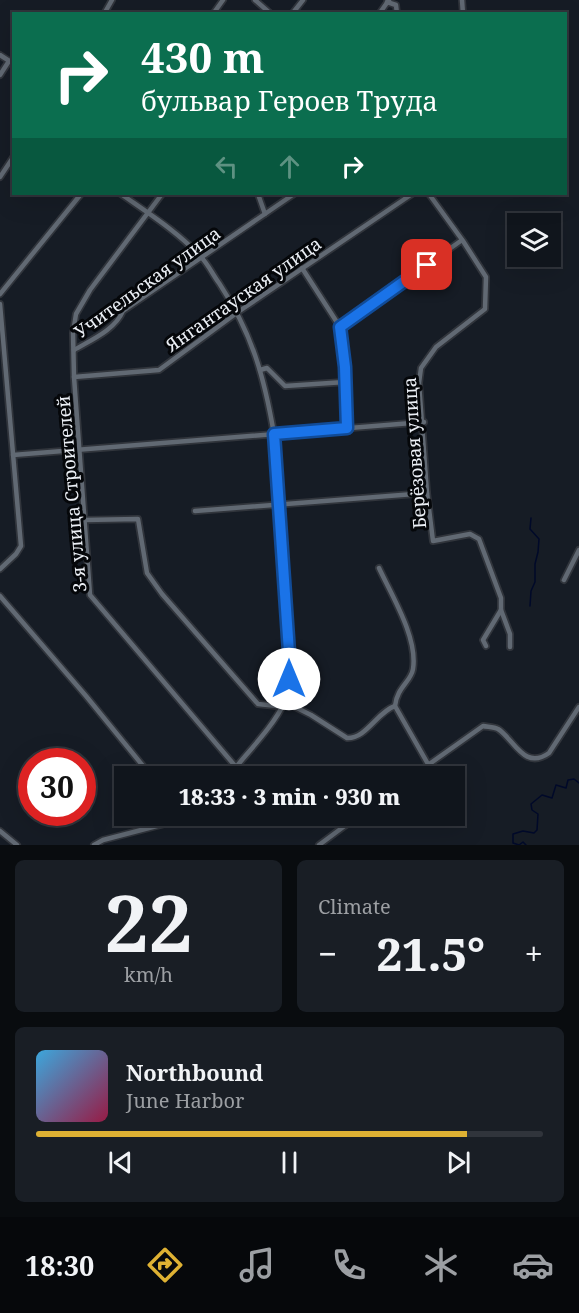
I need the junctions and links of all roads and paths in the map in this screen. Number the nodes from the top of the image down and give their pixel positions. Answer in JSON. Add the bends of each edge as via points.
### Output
{"nodes":[{"id":1,"x":255,"y":0,"type":"edge"},
{"id":2,"x":303,"y":0,"type":"edge"},
{"id":3,"x":388,"y":1,"type":"edge"},
{"id":4,"x":269,"y":12,"type":"edge"},
{"id":5,"x":294,"y":12,"type":"edge"},
{"id":6,"x":397,"y":12,"type":"edge"},
{"id":7,"x":0,"y":55,"type":"edge"},
{"id":8,"x":11,"y":62,"type":"edge"},
{"id":9,"x":0,"y":75,"type":"edge"},
{"id":10,"x":12,"y":159,"type":"edge"},
{"id":11,"x":0,"y":177,"type":"edge"},
{"id":12,"x":80,"y":195,"type":"edge"},
{"id":13,"x":122,"y":195,"type":"edge"},
{"id":14,"x":161,"y":195,"type":"edge"},
{"id":15,"x":258,"y":195,"type":"edge"},
{"id":16,"x":293,"y":195,"type":"edge"},
{"id":17,"x":411,"y":195,"type":"edge"},
{"id":18,"x":430,"y":195,"type":"edge"},
{"id":19,"x":148,"y":213,"type":"junction"},
{"id":20,"x":265,"y":214,"type":"junction"},
{"id":21,"x":462,"y":240,"type":"junction"},
{"id":22,"x":202,"y":258,"type":"junction"},
{"id":23,"x":302,"y":268,"type":"junction"},
{"id":24,"x":0,"y":294,"type":"edge"},
{"id":25,"x":0,"y":304,"type":"edge"},
{"id":26,"x":238,"y":312,"type":"junction"},
{"id":27,"x":340,"y":327,"type":"junction"},
{"id":28,"x":74,"y":350,"type":"junction"},
{"id":29,"x":260,"y":370,"type":"junction"},
{"id":30,"x":74,"y":377,"type":"junction"},
{"id":31,"x":345,"y":382,"type":"junction"},
{"id":32,"x":424,"y":422,"type":"junction"},
{"id":33,"x":347,"y":428,"type":"junction"},
{"id":34,"x":274,"y":434,"type":"junction"},
{"id":35,"x":79,"y":450,"type":"junction"},
{"id":36,"x":13,"y":455,"type":"junction"},
{"id":37,"x":427,"y":493,"type":"junction"},
{"id":38,"x":277,"y":505,"type":"junction"},
{"id":39,"x":195,"y":511,"type":"dead end"},
{"id":40,"x":84,"y":520,"type":"junction"},
{"id":41,"x":579,"y":550,"type":"edge"},
{"id":42,"x":379,"y":568,"type":"dead end"},
{"id":43,"x":0,"y":569,"type":"edge"},
{"id":44,"x":564,"y":580,"type":"dead end"},
{"id":45,"x":0,"y":596,"type":"edge"},
{"id":46,"x":501,"y":610,"type":"junction"},
{"id":47,"x":486,"y":646,"type":"dead end"},
{"id":48,"x":510,"y":647,"type":"dead end"},
{"id":49,"x":285,"y":702,"type":"junction"},
{"id":50,"x":395,"y":706,"type":"junction"},
{"id":51,"x":579,"y":707,"type":"edge"},
{"id":52,"x":428,"y":764,"type":"junction"},
{"id":53,"x":143,"y":766,"type":"edge"},
{"id":54,"x":235,"y":766,"type":"edge"},
{"id":55,"x":237,"y":766,"type":"edge"},
{"id":56,"x":425,"y":766,"type":"edge"},
{"id":57,"x":157,"y":826,"type":"edge"},
{"id":58,"x":345,"y":826,"type":"edge"},
{"id":59,"x":0,"y":831,"type":"edge"},
{"id":60,"x":17,"y":845,"type":"edge"},
{"id":61,"x":94,"y":845,"type":"edge"},
{"id":62,"x":319,"y":845,"type":"edge"}],
"edges":[{"from":1,"to":4,"type":"street"},
{"from":2,"to":5,"type":"street"},
{"from":3,"to":6,"type":"street","via":[[396,5]]},
{"from":7,"to":8,"type":"street"},
{"from":8,"to":9,"type":"street"},
{"from":10,"to":11,"type":"street"},
{"from":12,"to":24,"type":"street"},
{"from":13,"to":19,"type":"street"},
{"from":14,"to":19,"type":"street","name":"3-я улица Строителей"},
{"from":15,"to":20,"type":"street"},
{"from":16,"to":20,"type":"street","name":"Учительская улица"},
{"from":17,"to":23,"type":"street","name":"Янгантауская улица"},
{"from":18,"to":21,"type":"street","name":"Берёзовая улица"},
{"from":19,"to":22,"type":"street"},
{"from":19,"to":28,"type":"street","name":"3-я улица Строителей","via":[[76,314]]},
{"from":20,"to":22,"type":"street","name":"Учительская улица"},
{"from":21,"to":27,"type":"street"},
{"from":21,"to":32,"type":"street","name":"Берёзовая улица","via":[[486,277],[485,309],[436,347],[422,368],[419,383]]},
{"from":22,"to":26,"type":"street"},
{"from":22,"to":28,"type":"street","name":"Учительская улица","via":[[123,311],[113,326]]},
{"from":23,"to":26,"type":"street","name":"Янгантауская улица"},
{"from":23,"to":27,"type":"street"},
{"from":25,"to":36,"type":"street"},
{"from":26,"to":29,"type":"street"},
{"from":26,"to":30,"type":"street","name":"Янгантауская улица","via":[[159,370]]},
{"from":27,"to":31,"type":"street"},
{"from":28,"to":30,"type":"street","name":"3-я улица Строителей"},
{"from":29,"to":31,"type":"street","via":[[267,368],[285,386]]},
{"from":29,"to":34,"type":"street"},
{"from":30,"to":35,"type":"street","name":"3-я улица Строителей"},
{"from":31,"to":33,"type":"street"},
{"from":32,"to":33,"type":"street"},
{"from":32,"to":37,"type":"street","name":"Берёзовая улица"},
{"from":33,"to":34,"type":"street"},
{"from":34,"to":35,"type":"street"},
{"from":34,"to":38,"type":"street"},
{"from":35,"to":36,"type":"street"},
{"from":35,"to":40,"type":"street","name":"3-я улица Строителей"},
{"from":36,"to":43,"type":"street","via":[[21,546]]},
{"from":37,"to":38,"type":"street"},
{"from":37,"to":46,"type":"street","name":"Берёзовая улица","via":[[433,541],[470,534],[479,539],[501,598]]},
{"from":38,"to":39,"type":"street"},
{"from":38,"to":49,"type":"street","via":[[289,652]]},
{"from":40,"to":49,"type":"street","via":[[138,519],[147,573],[162,594],[258,705],[278,706]]},
{"from":40,"to":54,"type":"street","name":"3-я улица Строителей","via":[[90,595]]},
{"from":41,"to":44,"type":"street"},
{"from":42,"to":50,"type":"street","via":[[412,646],[412,673],[396,696]]},
{"from":45,"to":53,"type":"street"},
{"from":46,"to":47,"type":"street","via":[[483,640]]},
{"from":46,"to":48,"type":"street","via":[[510,634]]},
{"from":49,"to":50,"type":"street","via":[[347,738],[359,735]]},
{"from":49,"to":55,"type":"street"},
{"from":50,"to":52,"type":"street"},
{"from":51,"to":52,"type":"street","via":[[543,758],[528,757],[498,730],[483,726]]},
{"from":52,"to":56,"type":"street"},
{"from":57,"to":61,"type":"street"},
{"from":58,"to":62,"type":"street"},
{"from":59,"to":60,"type":"street"}]}
